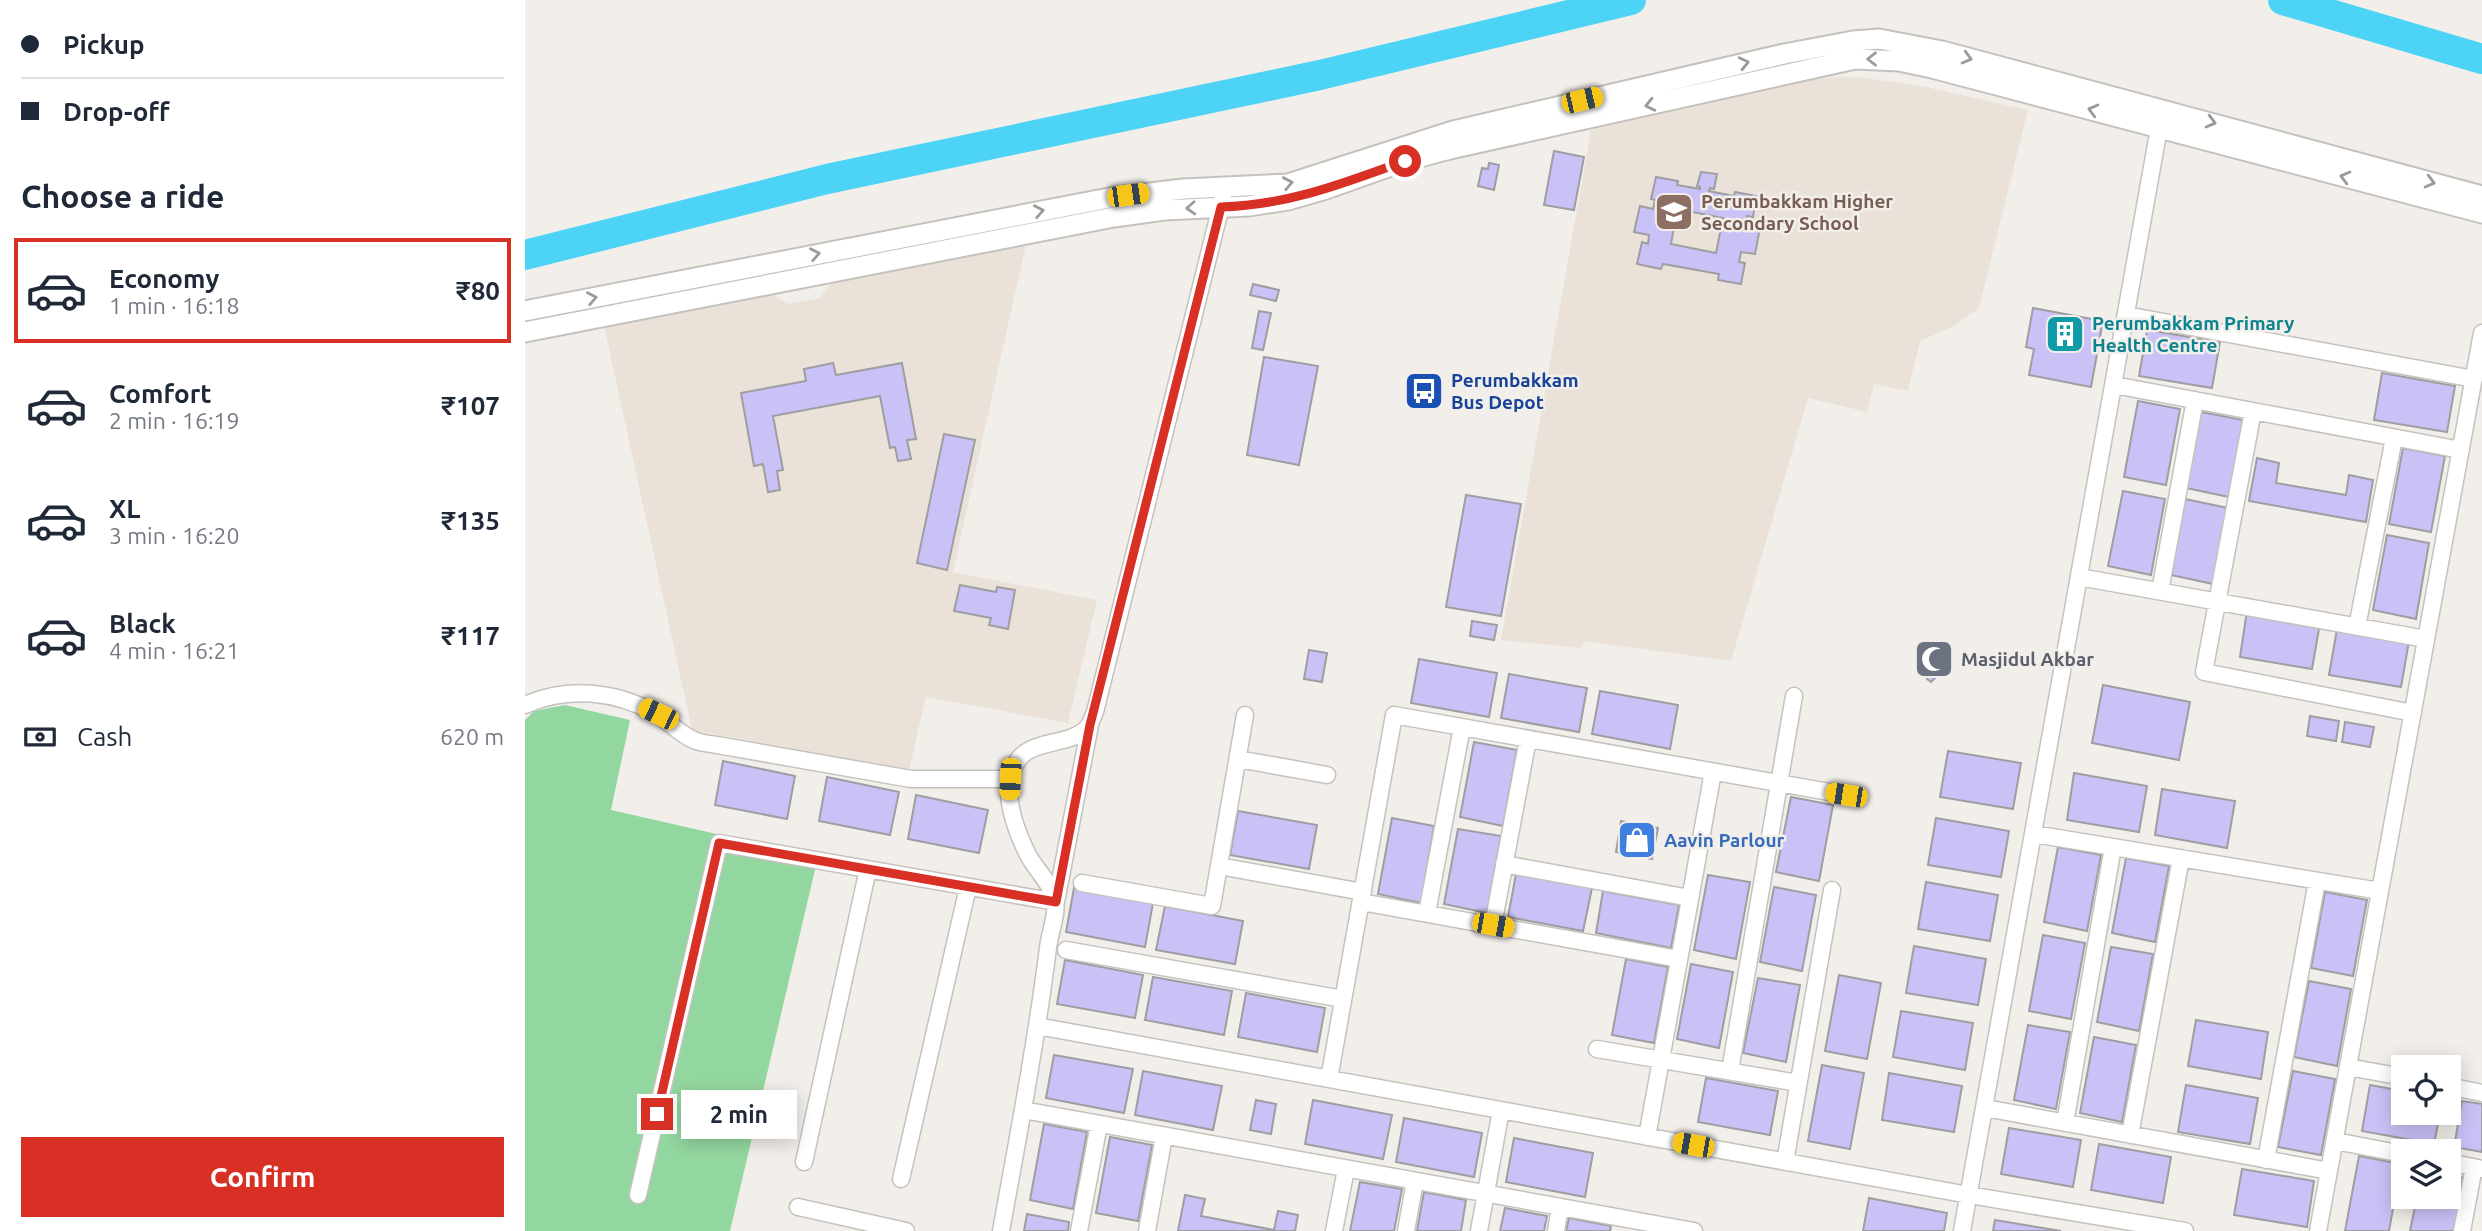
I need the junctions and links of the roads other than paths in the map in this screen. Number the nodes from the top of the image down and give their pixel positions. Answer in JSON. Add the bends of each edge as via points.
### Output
{"nodes":[{"id":1,"x":2161,"y":119,"type":"junction"},
{"id":2,"x":2482,"y":196,"type":"edge"},
{"id":3,"x":1223,"y":198,"type":"junction"},
{"id":4,"x":2482,"y":213,"type":"edge"},
{"id":5,"x":525,"y":311,"type":"edge"},
{"id":6,"x":2126,"y":315,"type":"junction"},
{"id":7,"x":525,"y":332,"type":"edge"},
{"id":8,"x":2482,"y":333,"type":"edge"},
{"id":9,"x":2474,"y":379,"type":"junction"},
{"id":10,"x":2114,"y":385,"type":"junction"},
{"id":11,"x":2195,"y":400,"type":"junction"},
{"id":12,"x":2253,"y":411,"type":"junction"},
{"id":13,"x":2394,"y":438,"type":"junction"},
{"id":14,"x":2461,"y":450,"type":"junction"},
{"id":15,"x":2079,"y":576,"type":"junction"},
{"id":16,"x":2160,"y":591,"type":"junction"},
{"id":17,"x":2217,"y":601,"type":"junction"},
{"id":18,"x":2357,"y":627,"type":"junction"},
{"id":19,"x":2426,"y":639,"type":"junction"},
{"id":20,"x":1794,"y":696,"type":"dead end"},
{"id":21,"x":525,"y":705,"type":"edge"},
{"id":22,"x":2413,"y":713,"type":"junction"},
{"id":23,"x":1245,"y":715,"type":"dead end"},
{"id":24,"x":1090,"y":725,"type":"junction"},
{"id":25,"x":1462,"y":727,"type":"junction"},
{"id":26,"x":1528,"y":739,"type":"junction"},
{"id":27,"x":1238,"y":759,"type":"junction"},
{"id":28,"x":1713,"y":772,"type":"junction"},
{"id":29,"x":1327,"y":775,"type":"dead end"},
{"id":30,"x":1010,"y":779,"type":"junction"},
{"id":31,"x":1779,"y":784,"type":"junction"},
{"id":32,"x":1846,"y":795,"type":"dead end"},
{"id":33,"x":2033,"y":834,"type":"junction"},
{"id":34,"x":2113,"y":847,"type":"junction"},
{"id":35,"x":2181,"y":858,"type":"junction"},
{"id":36,"x":1504,"y":864,"type":"junction"},
{"id":37,"x":1219,"y":866,"type":"junction"},
{"id":38,"x":868,"y":869,"type":"junction"},
{"id":39,"x":2317,"y":881,"type":"junction"},
{"id":40,"x":1082,"y":883,"type":"dead end"},
{"id":41,"x":968,"y":887,"type":"junction"},
{"id":42,"x":1832,"y":890,"type":"dead end"},
{"id":43,"x":2380,"y":891,"type":"junction"},
{"id":44,"x":1362,"y":897,"type":"junction"},
{"id":45,"x":1690,"y":898,"type":"junction"},
{"id":46,"x":1056,"y":902,"type":"junction"},
{"id":47,"x":1427,"y":913,"type":"junction"},
{"id":48,"x":1493,"y":925,"type":"junction"},
{"id":49,"x":1066,"y":950,"type":"dead end"},
{"id":50,"x":1679,"y":959,"type":"junction"},
{"id":51,"x":1343,"y":999,"type":"junction"},
{"id":52,"x":1037,"y":1026,"type":"junction"},
{"id":53,"x":1597,"y":1049,"type":"dead end"},
{"id":54,"x":1661,"y":1060,"type":"junction"},
{"id":55,"x":2348,"y":1067,"type":"junction"},
{"id":56,"x":1730,"y":1071,"type":"junction"},
{"id":57,"x":2391,"y":1075,"type":"edge"},
{"id":58,"x":1329,"y":1079,"type":"junction"},
{"id":59,"x":1798,"y":1083,"type":"junction"},
{"id":60,"x":2461,"y":1089,"type":"edge"},
{"id":61,"x":2482,"y":1093,"type":"edge"},
{"id":62,"x":1985,"y":1108,"type":"junction"},
{"id":63,"x":1023,"y":1110,"type":"junction"},
{"id":64,"x":1500,"y":1110,"type":"junction"},
{"id":65,"x":2065,"y":1123,"type":"junction"},
{"id":66,"x":1099,"y":1124,"type":"junction"},
{"id":67,"x":2130,"y":1135,"type":"junction"},
{"id":68,"x":1164,"y":1136,"type":"junction"},
{"id":69,"x":1647,"y":1137,"type":"junction"},
{"id":70,"x":2335,"y":1141,"type":"junction"},
{"id":71,"x":2391,"y":1152,"type":"edge"},
{"id":72,"x":2266,"y":1160,"type":"junction"},
{"id":73,"x":804,"y":1162,"type":"dead end"},
{"id":74,"x":1785,"y":1162,"type":"junction"},
{"id":75,"x":2478,"y":1168,"type":"edge"},
{"id":76,"x":1346,"y":1169,"type":"junction"},
{"id":77,"x":2329,"y":1171,"type":"junction"},
{"id":78,"x":901,"y":1179,"type":"dead end"},
{"id":79,"x":1415,"y":1181,"type":"junction"},
{"id":80,"x":1486,"y":1194,"type":"junction"},
{"id":81,"x":638,"y":1195,"type":"dead end"},
{"id":82,"x":1969,"y":1195,"type":"junction"},
{"id":83,"x":798,"y":1207,"type":"dead end"},
{"id":84,"x":1560,"y":1207,"type":"junction"},
{"id":85,"x":1620,"y":1225,"type":"edge"},
{"id":86,"x":906,"y":1231,"type":"edge"},
{"id":87,"x":1001,"y":1231,"type":"edge"},
{"id":88,"x":1079,"y":1231,"type":"edge"},
{"id":89,"x":1147,"y":1231,"type":"edge"},
{"id":90,"x":1335,"y":1231,"type":"edge"},
{"id":91,"x":1406,"y":1231,"type":"edge"},
{"id":92,"x":1479,"y":1231,"type":"edge"},
{"id":93,"x":1556,"y":1231,"type":"edge"},
{"id":94,"x":1694,"y":1231,"type":"edge"},
{"id":95,"x":1962,"y":1231,"type":"edge"},
{"id":96,"x":2185,"y":1231,"type":"edge"},
{"id":97,"x":2318,"y":1231,"type":"edge"},
{"id":98,"x":2462,"y":1231,"type":"edge"}],
"edges":[{"from":1,"to":2,"type":"street","one_way":true},
{"from":1,"to":3,"type":"street","via":[[1899,61],[1854,59],[1450,149],[1288,200]]},
{"from":4,"to":1,"type":"street","one_way":true},
{"from":1,"to":6,"type":"street"},
{"from":5,"to":3,"type":"street","one_way":true,"via":[[1109,198],[1183,189]]},
{"from":3,"to":7,"type":"street","one_way":true},
{"from":3,"to":24,"type":"street"},
{"from":6,"to":9,"type":"street"},
{"from":6,"to":10,"type":"street"},
{"from":8,"to":9,"type":"street"},
{"from":9,"to":14,"type":"street"},
{"from":10,"to":11,"type":"street"},
{"from":10,"to":15,"type":"street"},
{"from":11,"to":12,"type":"street"},
{"from":11,"to":16,"type":"street"},
{"from":12,"to":13,"type":"street"},
{"from":12,"to":17,"type":"street"},
{"from":13,"to":14,"type":"street"},
{"from":13,"to":18,"type":"street"},
{"from":14,"to":19,"type":"street"},
{"from":15,"to":16,"type":"street"},
{"from":15,"to":33,"type":"street"},
{"from":16,"to":17,"type":"street"},
{"from":17,"to":18,"type":"street"},
{"from":17,"to":22,"type":"street","via":[[2204,672]]},
{"from":18,"to":19,"type":"street"},
{"from":19,"to":22,"type":"street"},
{"from":20,"to":31,"type":"street"},
{"from":21,"to":30,"type":"street","via":[[579,692],[605,694],[658,714],[696,741],[911,779]]},
{"from":22,"to":43,"type":"street"},
{"from":23,"to":27,"type":"street"},
{"from":24,"to":30,"type":"street","via":[[1083,732],[1028,750]]},
{"from":24,"to":46,"type":"street"},
{"from":25,"to":26,"type":"street"},
{"from":25,"to":44,"type":"street","via":[[1394,715]]},
{"from":25,"to":47,"type":"street"},
{"from":26,"to":28,"type":"street"},
{"from":26,"to":36,"type":"street"},
{"from":27,"to":29,"type":"street"},
{"from":27,"to":37,"type":"street"},
{"from":28,"to":31,"type":"street"},
{"from":28,"to":45,"type":"street"},
{"from":30,"to":46,"type":"street","via":[[1009,796],[1028,856]]},
{"from":31,"to":32,"type":"street"},
{"from":31,"to":56,"type":"street"},
{"from":33,"to":34,"type":"street"},
{"from":33,"to":62,"type":"street"},
{"from":34,"to":35,"type":"street"},
{"from":34,"to":65,"type":"street"},
{"from":35,"to":39,"type":"street"},
{"from":35,"to":67,"type":"street"},
{"from":36,"to":45,"type":"street"},
{"from":36,"to":48,"type":"street"},
{"from":37,"to":40,"type":"street","via":[[1212,906]]},
{"from":37,"to":44,"type":"street"},
{"from":38,"to":41,"type":"street"},
{"from":38,"to":73,"type":"street"},
{"from":38,"to":81,"type":"street","via":[[719,843]]},
{"from":39,"to":43,"type":"street"},
{"from":39,"to":72,"type":"street"},
{"from":41,"to":46,"type":"street"},
{"from":41,"to":78,"type":"street"},
{"from":42,"to":59,"type":"street"},
{"from":43,"to":55,"type":"street"},
{"from":44,"to":47,"type":"street"},
{"from":44,"to":51,"type":"street"},
{"from":45,"to":50,"type":"street"},
{"from":46,"to":52,"type":"street"},
{"from":47,"to":48,"type":"street"},
{"from":48,"to":50,"type":"street"},
{"from":49,"to":51,"type":"street"},
{"from":50,"to":54,"type":"street"},
{"from":51,"to":58,"type":"street"},
{"from":52,"to":58,"type":"street"},
{"from":52,"to":63,"type":"street"},
{"from":53,"to":54,"type":"street"},
{"from":54,"to":56,"type":"street"},
{"from":54,"to":69,"type":"street"},
{"from":55,"to":57,"type":"street"},
{"from":55,"to":70,"type":"street"},
{"from":56,"to":59,"type":"street"},
{"from":58,"to":64,"type":"street"},
{"from":59,"to":74,"type":"street"},
{"from":60,"to":61,"type":"street"},
{"from":62,"to":65,"type":"street"},
{"from":62,"to":82,"type":"street"},
{"from":63,"to":66,"type":"street"},
{"from":63,"to":87,"type":"street"},
{"from":64,"to":69,"type":"street"},
{"from":64,"to":80,"type":"street"},
{"from":65,"to":67,"type":"street"},
{"from":66,"to":68,"type":"street"},
{"from":66,"to":88,"type":"street"},
{"from":67,"to":72,"type":"street"},
{"from":68,"to":76,"type":"street"},
{"from":68,"to":89,"type":"street"},
{"from":69,"to":74,"type":"street"},
{"from":70,"to":71,"type":"street"},
{"from":70,"to":77,"type":"street"},
{"from":72,"to":77,"type":"street"},
{"from":74,"to":82,"type":"street"},
{"from":75,"to":98,"type":"street"},
{"from":76,"to":79,"type":"street"},
{"from":76,"to":90,"type":"street"},
{"from":77,"to":97,"type":"street"},
{"from":79,"to":80,"type":"street"},
{"from":79,"to":91,"type":"street"},
{"from":80,"to":84,"type":"street"},
{"from":80,"to":92,"type":"street"},
{"from":82,"to":95,"type":"street"},
{"from":82,"to":96,"type":"street"},
{"from":83,"to":86,"type":"street"},
{"from":84,"to":85,"type":"street"},
{"from":84,"to":93,"type":"street"},
{"from":85,"to":94,"type":"street"}]}
